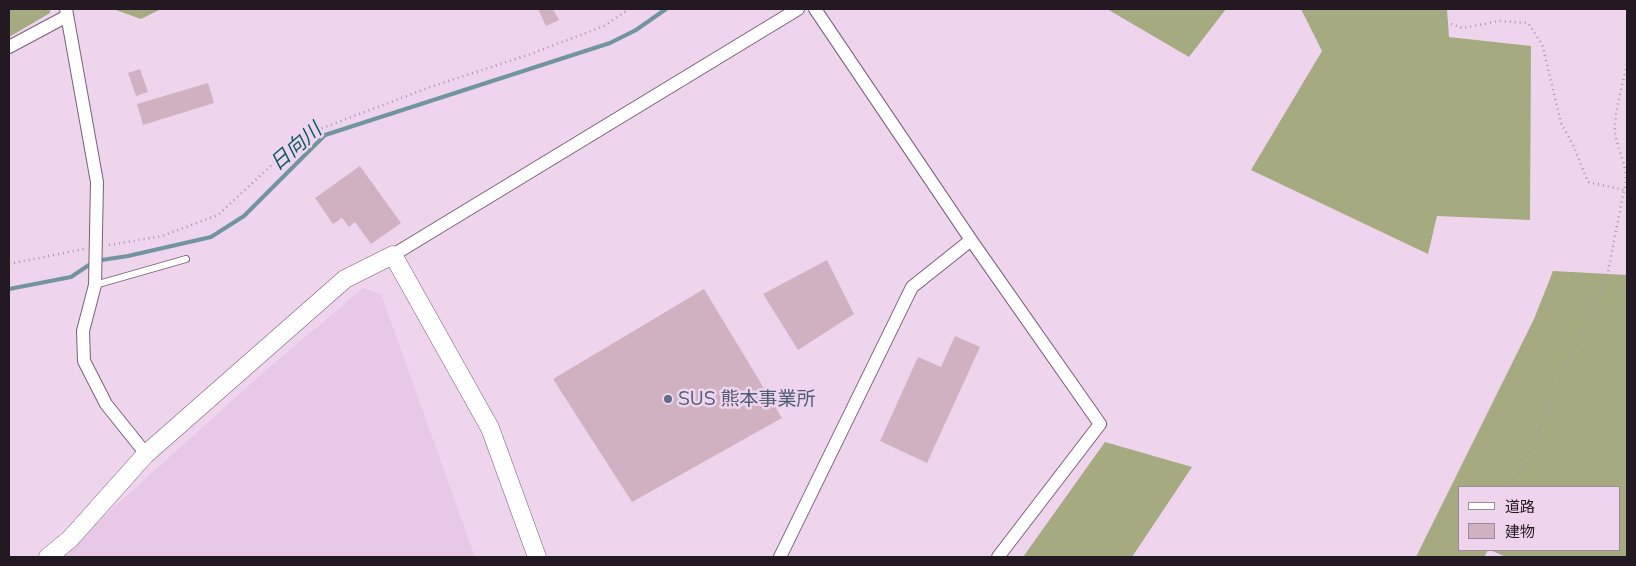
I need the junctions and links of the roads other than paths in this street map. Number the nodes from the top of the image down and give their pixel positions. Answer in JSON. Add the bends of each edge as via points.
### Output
{"nodes":[{"id":1,"x":798,"y":9,"type":"edge"},
{"id":2,"x":815,"y":9,"type":"edge"},
{"id":3,"x":66,"y":12,"type":"edge"},
{"id":4,"x":9,"y":47,"type":"edge"},
{"id":5,"x":971,"y":240,"type":"junction"},
{"id":6,"x":392,"y":255,"type":"junction"},
{"id":7,"x":186,"y":259,"type":"dead end"},
{"id":8,"x":94,"y":285,"type":"junction"},
{"id":9,"x":146,"y":454,"type":"junction"},
{"id":10,"x":48,"y":557,"type":"edge"},
{"id":11,"x":538,"y":557,"type":"edge"},
{"id":12,"x":780,"y":557,"type":"edge"},
{"id":13,"x":998,"y":557,"type":"edge"}],
"edges":[{"from":1,"to":6,"type":"street"},
{"from":2,"to":5,"type":"street"},
{"from":3,"to":4,"type":"street"},
{"from":3,"to":8,"type":"street","via":[[97,182]]},
{"from":5,"to":12,"type":"street","via":[[912,287]]},
{"from":5,"to":13,"type":"street","via":[[1100,424]]},
{"from":6,"to":9,"type":"street","via":[[345,278]]},
{"from":6,"to":11,"type":"street","via":[[490,428]]},
{"from":7,"to":8,"type":"lane"},
{"from":8,"to":9,"type":"street","via":[[83,331],[84,361],[106,404]]},
{"from":9,"to":10,"type":"street","via":[[70,538]]}]}
